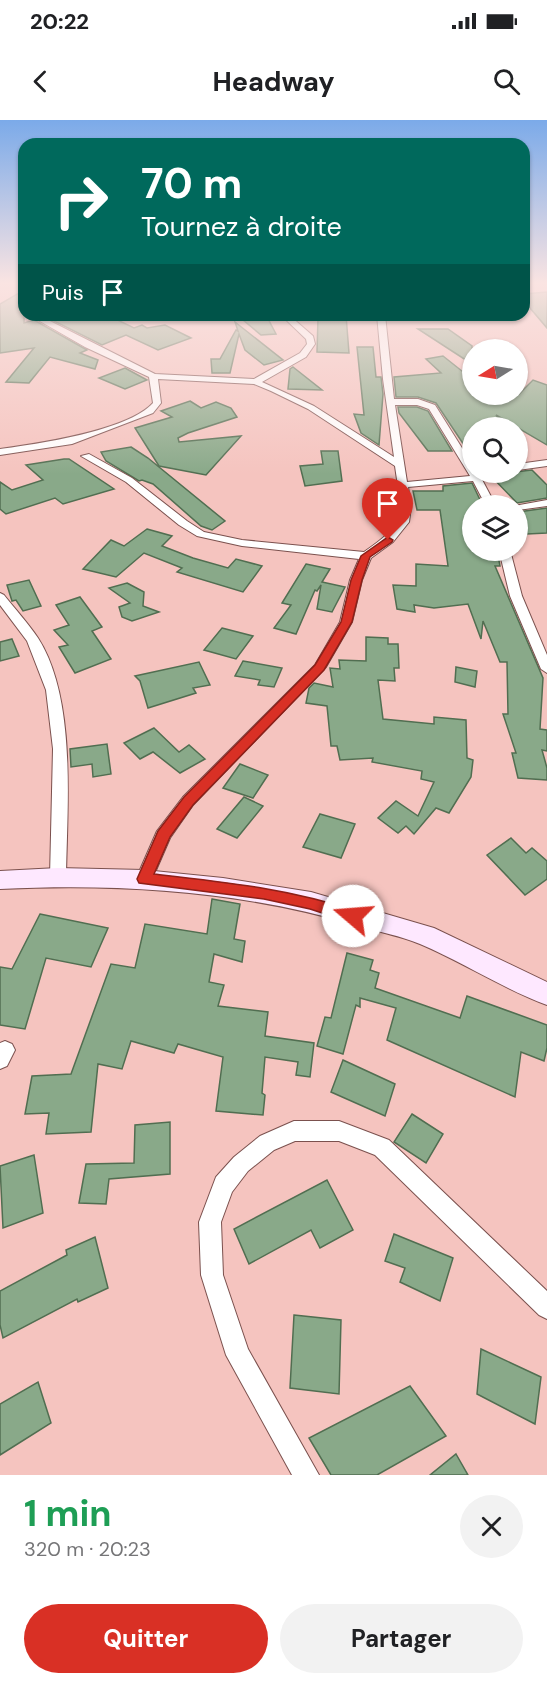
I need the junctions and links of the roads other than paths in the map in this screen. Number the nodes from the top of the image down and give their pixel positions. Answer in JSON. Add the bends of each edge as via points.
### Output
{"nodes":[{"id":1,"x":93,"y":347,"type":"edge"},
{"id":2,"x":309,"y":347,"type":"edge"},
{"id":3,"x":385,"y":347,"type":"edge"},
{"id":4,"x":153,"y":376,"type":"junction"},
{"id":5,"x":255,"y":382,"type":"junction"},
{"id":6,"x":391,"y":402,"type":"junction"},
{"id":7,"x":0,"y":452,"type":"edge"},
{"id":8,"x":462,"y":455,"type":"edge"},
{"id":9,"x":86,"y":456,"type":"dead end"},
{"id":10,"x":547,"y":463,"type":"edge"},
{"id":11,"x":399,"y":464,"type":"junction"},
{"id":12,"x":528,"y":466,"type":"edge"},
{"id":13,"x":462,"y":476,"type":"edge"},
{"id":14,"x":402,"y":485,"type":"junction"},
{"id":15,"x":547,"y":503,"type":"edge"},
{"id":16,"x":528,"y":506,"type":"edge"},
{"id":17,"x":366,"y":556,"type":"junction"},
{"id":18,"x":506,"y":561,"type":"edge"},
{"id":19,"x":0,"y":597,"type":"edge"},
{"id":20,"x":547,"y":669,"type":"edge"},
{"id":21,"x":58,"y":877,"type":"junction"},
{"id":22,"x":144,"y":879,"type":"junction"},
{"id":23,"x":0,"y":880,"type":"edge"},
{"id":24,"x":547,"y":994,"type":"edge"},
{"id":25,"x":547,"y":1307,"type":"edge"},
{"id":26,"x":306,"y":1475,"type":"edge"}],
"edges":[{"from":1,"to":4,"type":"street"},
{"from":2,"to":5,"type":"street","via":[[303,356]]},
{"from":3,"to":6,"type":"street"},
{"from":4,"to":5,"type":"street"},
{"from":4,"to":7,"type":"street","via":[[157,403],[150,411],[69,442]]},
{"from":5,"to":11,"type":"street","via":[[301,402]]},
{"from":6,"to":8,"type":"street","via":[[418,402],[432,407]]},
{"from":6,"to":11,"type":"street"},
{"from":9,"to":17,"type":"street","via":[[129,480],[183,523],[208,536]]},
{"from":10,"to":12,"type":"street"},
{"from":11,"to":14,"type":"street"},
{"from":13,"to":14,"type":"street"},
{"from":14,"to":17,"type":"street","via":[[404,522]]},
{"from":15,"to":16,"type":"street"},
{"from":17,"to":22,"type":"street","via":[[346,622],[320,668],[188,801],[164,835]]},
{"from":18,"to":20,"type":"street","via":[[517,601]]},
{"from":19,"to":21,"type":"street","via":[[33,640],[53,690],[60,749]]},
{"from":21,"to":22,"type":"street"},
{"from":21,"to":23,"type":"street"},
{"from":22,"to":24,"type":"street","via":[[310,902],[425,935]]},
{"from":25,"to":26,"type":"street","via":[[382,1147],[339,1131],[294,1131],[267,1143],[241,1164],[224,1185],[210,1222],[212,1275],[238,1354]]}]}
